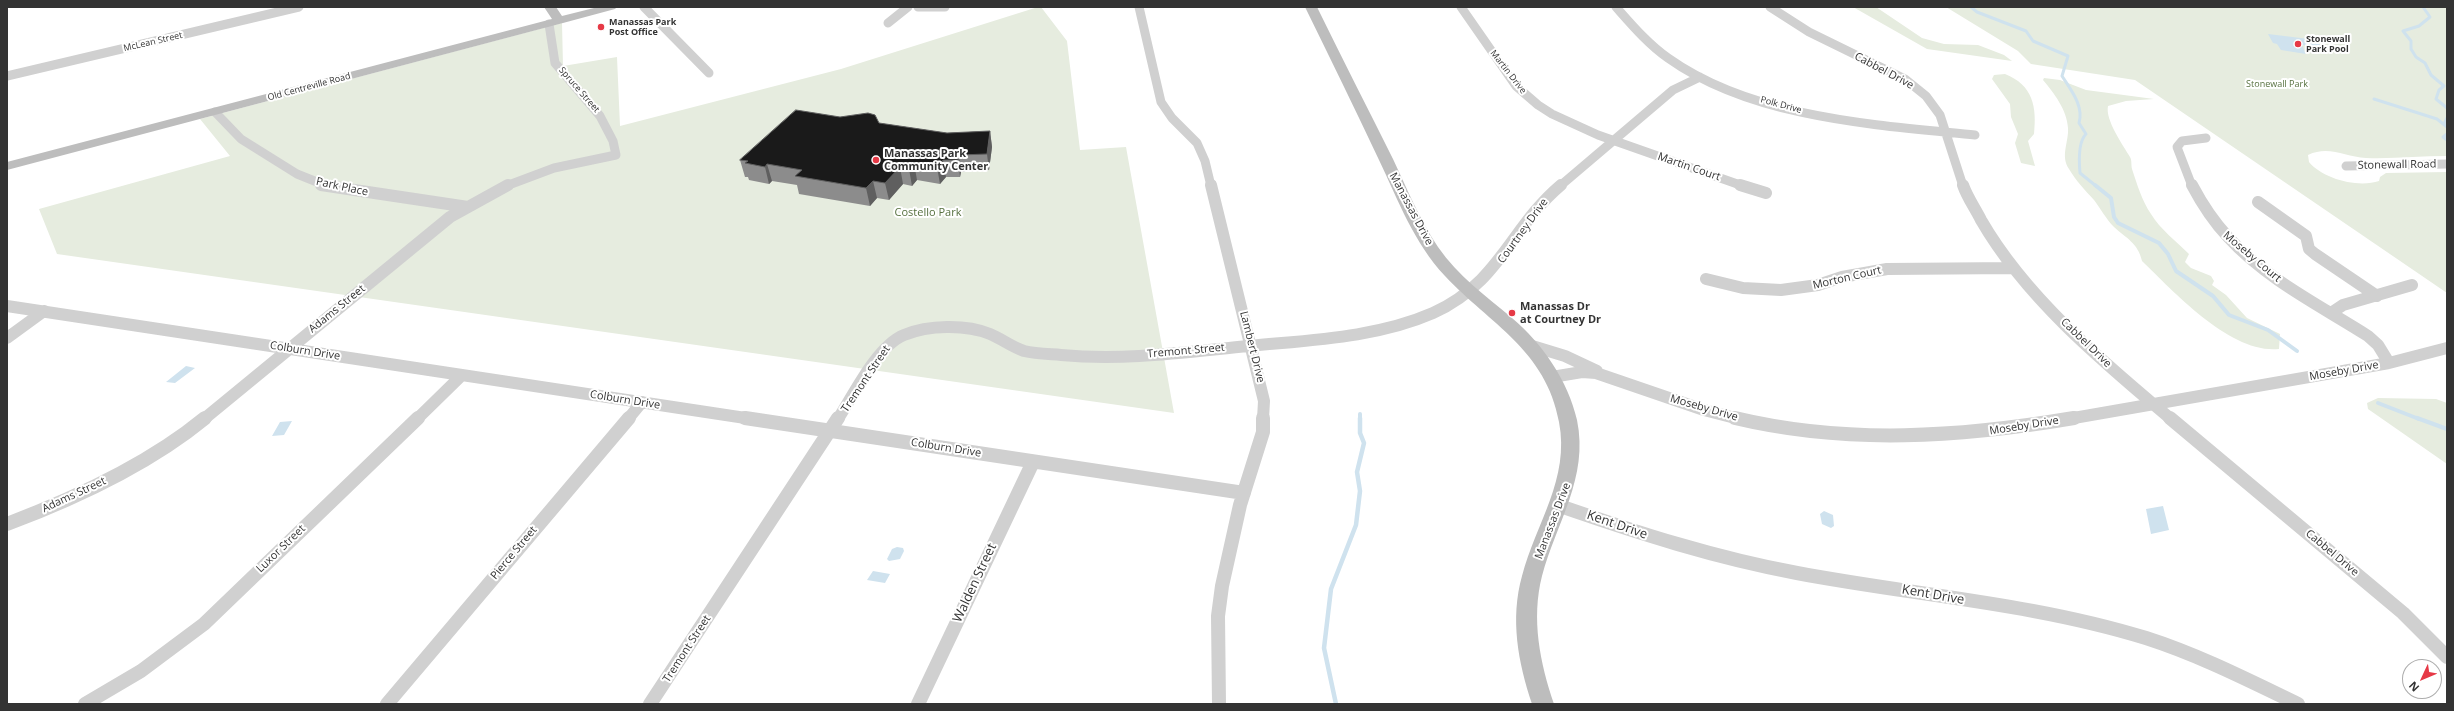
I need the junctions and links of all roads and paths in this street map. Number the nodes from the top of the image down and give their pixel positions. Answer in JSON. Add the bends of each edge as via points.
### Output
{"nodes":[{"id":1,"x":299,"y":7,"type":"edge"},
{"id":2,"x":550,"y":7,"type":"edge"},
{"id":3,"x":612,"y":7,"type":"edge"},
{"id":4,"x":644,"y":7,"type":"edge"},
{"id":5,"x":908,"y":7,"type":"edge"},
{"id":6,"x":918,"y":7,"type":"edge"},
{"id":7,"x":945,"y":7,"type":"edge"},
{"id":8,"x":1139,"y":7,"type":"edge"},
{"id":9,"x":1311,"y":7,"type":"edge"},
{"id":10,"x":1461,"y":7,"type":"edge"},
{"id":11,"x":1616,"y":7,"type":"edge"},
{"id":12,"x":1770,"y":7,"type":"edge"},
{"id":13,"x":554,"y":22,"type":"junction"},
{"id":14,"x":888,"y":23,"type":"dead end"},
{"id":15,"x":709,"y":73,"type":"dead end"},
{"id":16,"x":7,"y":76,"type":"edge"},
{"id":17,"x":1700,"y":77,"type":"junction"},
{"id":18,"x":215,"y":112,"type":"junction"},
{"id":19,"x":1946,"y":132,"type":"junction"},
{"id":20,"x":1975,"y":135,"type":"dead end"},
{"id":21,"x":2206,"y":138,"type":"dead end"},
{"id":22,"x":1613,"y":140,"type":"junction"},
{"id":23,"x":616,"y":155,"type":"joint"},
{"id":24,"x":2447,"y":164,"type":"edge"},
{"id":25,"x":7,"y":166,"type":"edge"},
{"id":26,"x":2346,"y":166,"type":"dead end"},
{"id":27,"x":1766,"y":194,"type":"dead end"},
{"id":28,"x":2258,"y":202,"type":"dead end"},
{"id":29,"x":468,"y":207,"type":"junction"},
{"id":30,"x":2014,"y":268,"type":"junction"},
{"id":31,"x":1706,"y":279,"type":"dead end"},
{"id":32,"x":2412,"y":285,"type":"dead end"},
{"id":33,"x":1469,"y":290,"type":"junction"},
{"id":34,"x":2377,"y":296,"type":"junction"},
{"id":35,"x":7,"y":306,"type":"edge"},
{"id":36,"x":44,"y":311,"type":"junction"},
{"id":37,"x":2331,"y":313,"type":"junction"},
{"id":38,"x":7,"y":338,"type":"edge"},
{"id":39,"x":1252,"y":345,"type":"junction"},
{"id":40,"x":1528,"y":345,"type":"junction"},
{"id":41,"x":2447,"y":348,"type":"edge"},
{"id":42,"x":288,"y":349,"type":"junction"},
{"id":43,"x":2389,"y":363,"type":"junction"},
{"id":44,"x":462,"y":375,"type":"junction"},
{"id":45,"x":1603,"y":375,"type":"junction"},
{"id":46,"x":1552,"y":377,"type":"junction"},
{"id":47,"x":642,"y":402,"type":"junction"},
{"id":48,"x":2154,"y":403,"type":"junction"},
{"id":49,"x":831,"y":431,"type":"junction"},
{"id":50,"x":1033,"y":462,"type":"junction"},
{"id":51,"x":1244,"y":493,"type":"junction"},
{"id":52,"x":1560,"y":506,"type":"junction"},
{"id":53,"x":7,"y":524,"type":"edge"},
{"id":54,"x":2447,"y":657,"type":"edge"},
{"id":55,"x":85,"y":704,"type":"edge"},
{"id":56,"x":387,"y":704,"type":"edge"},
{"id":57,"x":650,"y":704,"type":"edge"},
{"id":58,"x":918,"y":704,"type":"edge"},
{"id":59,"x":1220,"y":704,"type":"edge"},
{"id":60,"x":1543,"y":704,"type":"edge"},
{"id":61,"x":2298,"y":704,"type":"edge"}],
"edges":[{"from":1,"to":16,"type":"street","name":"McLean Street"},
{"from":2,"to":13,"type":"main road","name":"Spruce Street"},
{"from":3,"to":13,"type":"main road","name":"Old Centreville Road"},
{"from":4,"to":15,"type":"street"},
{"from":5,"to":14,"type":"street"},
{"from":6,"to":7,"type":"street"},
{"from":8,"to":39,"type":"street","name":"Lambert Drive","via":[[1161,102],[1172,118],[1197,143],[1205,162]]},
{"from":9,"to":33,"type":"main road","name":"Manassas Drive","via":[[1422,234],[1443,265]]},
{"from":10,"to":22,"type":"street","name":"Martin Drive","via":[[1525,95],[1556,116]]},
{"from":11,"to":17,"type":"street","name":"Polk Drive","via":[[1657,50]]},
{"from":12,"to":19,"type":"street","name":"Cabbel Drive","via":[[1809,32],[1914,86],[1935,106]]},
{"from":13,"to":18,"type":"main road","name":"Old Centreville Road"},
{"from":13,"to":23,"type":"street","name":"Spruce Street","via":[[552,54],[555,62],[596,108],[614,139]]},
{"from":17,"to":19,"type":"street","name":"Polk Drive","via":[[1754,98],[1798,110]]},
{"from":17,"to":22,"type":"street","name":"Courtney Drive","via":[[1673,90]]},
{"from":18,"to":25,"type":"main road","name":"Old Centreville Road"},
{"from":18,"to":29,"type":"street","name":"Park Place","via":[[242,139],[297,174],[322,185]]},
{"from":19,"to":20,"type":"street","name":"Polk Drive"},
{"from":19,"to":30,"type":"street","name":"Cabbel Drive","via":[[1965,191],[1997,247]]},
{"from":21,"to":37,"type":"street","name":"Moseby Court","via":[[2182,140],[2177,147],[2188,179],[2207,214],[2233,243],[2256,263]]},
{"from":22,"to":27,"type":"street","name":"Martin Court"},
{"from":22,"to":33,"type":"street","name":"Courtney Drive","via":[[1551,193],[1536,209],[1500,262]]},
{"from":23,"to":29,"type":"street","name":"Adams Street","via":[[532,175],[499,188]]},
{"from":24,"to":26,"type":"street","name":"Stonewall Road"},
{"from":28,"to":34,"type":"street","via":[[2306,236],[2310,249],[2315,254]]},
{"from":29,"to":42,"type":"street","name":"Adams Street","via":[[435,228]]},
{"from":30,"to":31,"type":"street","name":"Morton Court","via":[[1887,269],[1818,285],[1782,290],[1743,288]]},
{"from":30,"to":48,"type":"street","name":"Cabbel Drive","via":[[2099,356]]},
{"from":32,"to":34,"type":"street"},
{"from":33,"to":39,"type":"street","name":"Courtney Drive","via":[[1452,304],[1423,317],[1398,324],[1324,338]]},
{"from":33,"to":40,"type":"main road","name":"Manassas Drive","via":[[1509,324]]},
{"from":34,"to":37,"type":"street","via":[[2343,305]]},
{"from":35,"to":36,"type":"street","name":"Colburn Drive"},
{"from":36,"to":38,"type":"street"},
{"from":36,"to":42,"type":"street","name":"Colburn Drive"},
{"from":37,"to":43,"type":"street","name":"Moseby Court","via":[[2368,336],[2378,345]]},
{"from":39,"to":49,"type":"street","name":"Tremont Street","via":[[1115,358],[1019,349],[993,335],[965,328],[908,332],[889,343]]},
{"from":39,"to":51,"type":"street","name":"Lambert Drive","via":[[1265,412],[1263,432]]},
{"from":40,"to":45,"type":"street","name":"Moseby Drive","via":[[1575,360]]},
{"from":40,"to":46,"type":"main road","name":"Manassas Drive"},
{"from":41,"to":43,"type":"street","name":"Moseby Drive"},
{"from":42,"to":44,"type":"street","name":"Colburn Drive"},
{"from":42,"to":53,"type":"street","name":"Adams Street","via":[[201,421],[168,444],[83,492]]},
{"from":43,"to":48,"type":"street","name":"Moseby Drive"},
{"from":44,"to":47,"type":"street","name":"Colburn Drive"},
{"from":44,"to":55,"type":"street","name":"Luxor Street","via":[[204,624],[141,671]]},
{"from":45,"to":46,"type":"street","name":"Moseby Drive","via":[[1588,372]]},
{"from":45,"to":48,"type":"street","name":"Moseby Drive","via":[[1704,410],[1753,422],[1800,430],[1881,437],[1962,435],[2003,430]]},
{"from":46,"to":52,"type":"main road","name":"Manassas Drive","via":[[1565,406],[1572,450],[1570,476]]},
{"from":47,"to":49,"type":"street","name":"Colburn Drive"},
{"from":47,"to":56,"type":"street","name":"Pierce Street"},
{"from":48,"to":54,"type":"street","name":"Cabbel Drive","via":[[2397,608]]},
{"from":49,"to":50,"type":"street","name":"Colburn Drive"},
{"from":49,"to":57,"type":"street","name":"Tremont Street"},
{"from":50,"to":51,"type":"street","name":"Colburn Drive"},
{"from":50,"to":58,"type":"street","name":"Walden Street"},
{"from":51,"to":59,"type":"street","name":"Lambert Drive","via":[[1225,568],[1218,616]]},
{"from":52,"to":60,"type":"main road","name":"Manassas Drive","via":[[1544,543],[1529,590],[1527,646]]},
{"from":52,"to":61,"type":"street","name":"Kent Drive","via":[[1660,540],[1753,565],[1929,594],[2125,632],[2218,666]]}]}
